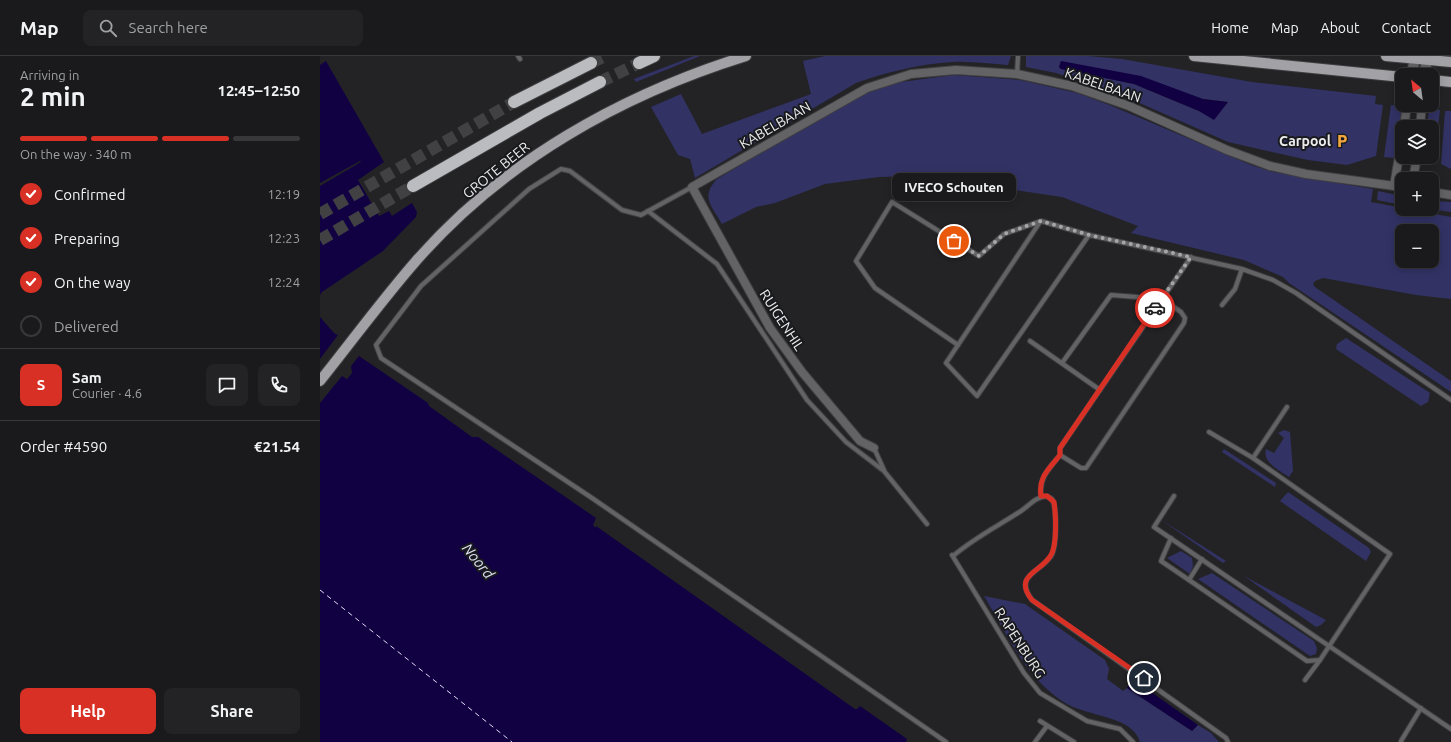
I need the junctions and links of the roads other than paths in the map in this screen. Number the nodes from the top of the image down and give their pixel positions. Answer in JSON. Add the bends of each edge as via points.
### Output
{"nodes":[{"id":1,"x":654,"y":56,"type":"edge"},
{"id":2,"x":746,"y":56,"type":"edge"},
{"id":3,"x":1018,"y":56,"type":"edge"},
{"id":4,"x":1194,"y":56,"type":"edge"},
{"id":5,"x":1386,"y":56,"type":"edge"},
{"id":6,"x":1415,"y":57,"type":"edge"},
{"id":7,"x":1427,"y":58,"type":"edge"},
{"id":8,"x":1451,"y":62,"type":"edge"},
{"id":9,"x":591,"y":63,"type":"tunnel mouth"},
{"id":10,"x":639,"y":63,"type":"tunnel mouth"},
{"id":11,"x":1413,"y":68,"type":"edge"},
{"id":12,"x":1426,"y":68,"type":"edge"},
{"id":13,"x":1017,"y":74,"type":"junction"},
{"id":14,"x":1395,"y":76,"type":"edge"},
{"id":15,"x":1439,"y":81,"type":"edge"},
{"id":16,"x":600,"y":82,"type":"tunnel mouth"},
{"id":17,"x":1451,"y":82,"type":"edge"},
{"id":18,"x":514,"y":102,"type":"tunnel mouth"},
{"id":19,"x":413,"y":186,"type":"tunnel mouth"},
{"id":20,"x":1395,"y":186,"type":"edge"},
{"id":21,"x":692,"y":187,"type":"junction"},
{"id":22,"x":1439,"y":193,"type":"edge"},
{"id":23,"x":1451,"y":195,"type":"edge"},
{"id":24,"x":648,"y":212,"type":"junction"},
{"id":25,"x":1041,"y":221,"type":"junction"},
{"id":26,"x":1089,"y":235,"type":"junction"},
{"id":27,"x":1191,"y":257,"type":"junction"},
{"id":28,"x":1242,"y":269,"type":"junction"},
{"id":29,"x":1162,"y":298,"type":"junction"},
{"id":30,"x":1222,"y":305,"type":"dead end"},
{"id":31,"x":1030,"y":341,"type":"dead end"},
{"id":32,"x":958,"y":345,"type":"junction"},
{"id":33,"x":1062,"y":363,"type":"junction"},
{"id":34,"x":320,"y":381,"type":"edge"},
{"id":35,"x":1100,"y":390,"type":"junction"},
{"id":36,"x":1451,"y":400,"type":"edge"},
{"id":37,"x":1287,"y":407,"type":"dead end"},
{"id":38,"x":1209,"y":432,"type":"dead end"},
{"id":39,"x":874,"y":448,"type":"joint"},
{"id":40,"x":1060,"y":455,"type":"junction"},
{"id":41,"x":1253,"y":458,"type":"junction"},
{"id":42,"x":884,"y":471,"type":"junction"},
{"id":43,"x":1041,"y":496,"type":"junction"},
{"id":44,"x":1174,"y":496,"type":"dead end"},
{"id":45,"x":928,"y":524,"type":"dead end"},
{"id":46,"x":1171,"y":538,"type":"junction"},
{"id":47,"x":1202,"y":559,"type":"junction"},
{"id":48,"x":1190,"y":580,"type":"junction"},
{"id":49,"x":1330,"y":645,"type":"junction"},
{"id":50,"x":1320,"y":660,"type":"junction"},
{"id":51,"x":1305,"y":680,"type":"dead end"},
{"id":52,"x":1421,"y":708,"type":"junction"},
{"id":53,"x":1040,"y":721,"type":"dead end"},
{"id":54,"x":1048,"y":726,"type":"junction"},
{"id":55,"x":1451,"y":729,"type":"edge"},
{"id":56,"x":1401,"y":740,"type":"dead end"},
{"id":57,"x":946,"y":742,"type":"edge"},
{"id":58,"x":1035,"y":742,"type":"edge"},
{"id":59,"x":1074,"y":742,"type":"edge"},
{"id":60,"x":1133,"y":742,"type":"edge"},
{"id":61,"x":1228,"y":742,"type":"edge"}],
"edges":[{"from":1,"to":10,"type":"highway"},
{"from":2,"to":34,"type":"main road","name":"GROTE BEER","via":[[680,78],[617,107],[544,150],[467,211],[417,260]]},
{"from":3,"to":13,"type":"lane"},
{"from":4,"to":14,"type":"main road"},
{"from":5,"to":6,"type":"main road"},
{"from":6,"to":7,"type":"main road"},
{"from":6,"to":11,"type":"street"},
{"from":7,"to":8,"type":"main road"},
{"from":7,"to":12,"type":"street"},
{"from":9,"to":18,"type":"highway"},
{"from":13,"to":20,"type":"street","name":"KABELBAAN","via":[[1096,94],[1270,166],[1306,174]]},
{"from":13,"to":21,"type":"street","name":"KABELBAAN","via":[[932,71],[888,80],[849,97]]},
{"from":15,"to":17,"type":"main road"},
{"from":16,"to":19,"type":"highway","via":[[526,120]]},
{"from":21,"to":24,"type":"lane"},
{"from":21,"to":39,"type":"street","name":"RUIGENHIL","via":[[773,333],[860,441]]},
{"from":22,"to":23,"type":"street"},
{"from":24,"to":42,"type":"lane","via":[[717,264],[807,400],[846,442]]},
{"from":24,"to":57,"type":"lane","via":[[642,215],[622,210],[570,171],[560,169],[529,189],[421,286],[376,345],[381,358],[592,498]]},
{"from":25,"to":26,"type":"lane"},
{"from":25,"to":32,"type":"lane"},
{"from":25,"to":32,"type":"lane","via":[[1004,234],[979,256],[892,202],[856,261],[875,288]]},
{"from":26,"to":27,"type":"lane"},
{"from":26,"to":32,"type":"lane","via":[[977,396],[946,363]]},
{"from":27,"to":28,"type":"lane"},
{"from":27,"to":29,"type":"lane"},
{"from":28,"to":30,"type":"lane","via":[[1235,289]]},
{"from":28,"to":36,"type":"lane","via":[[1273,280],[1296,293]]},
{"from":29,"to":33,"type":"lane","via":[[1111,295]]},
{"from":29,"to":35,"type":"lane"},
{"from":29,"to":40,"type":"lane","via":[[1181,312],[1185,318],[1184,323],[1086,468],[1081,468]]},
{"from":31,"to":33,"type":"lane"},
{"from":33,"to":35,"type":"lane"},
{"from":35,"to":40,"type":"lane","via":[[1060,448]]},
{"from":37,"to":41,"type":"lane"},
{"from":38,"to":41,"type":"lane"},
{"from":39,"to":42,"type":"lane"},
{"from":40,"to":43,"type":"lane","via":[[1041,479]]},
{"from":41,"to":49,"type":"lane","via":[[1390,554]]},
{"from":42,"to":45,"type":"lane"},
{"from":43,"to":60,"type":"lane","name":"RAPENBURG","via":[[952,555],[1024,673],[1040,693],[1087,722],[1120,729]]},
{"from":43,"to":61,"type":"lane","via":[[1047,496],[1054,502],[1054,545],[1049,559],[1029,575],[1026,582],[1027,594]]},
{"from":44,"to":46,"type":"lane","via":[[1154,526]]},
{"from":46,"to":47,"type":"lane"},
{"from":46,"to":48,"type":"lane","via":[[1162,561]]},
{"from":47,"to":48,"type":"lane"},
{"from":47,"to":49,"type":"lane"},
{"from":48,"to":50,"type":"lane","via":[[1307,661]]},
{"from":49,"to":50,"type":"lane"},
{"from":49,"to":52,"type":"lane"},
{"from":50,"to":51,"type":"lane"},
{"from":52,"to":55,"type":"lane"},
{"from":52,"to":56,"type":"lane"},
{"from":53,"to":54,"type":"lane"},
{"from":54,"to":58,"type":"lane"},
{"from":54,"to":59,"type":"lane"}]}
